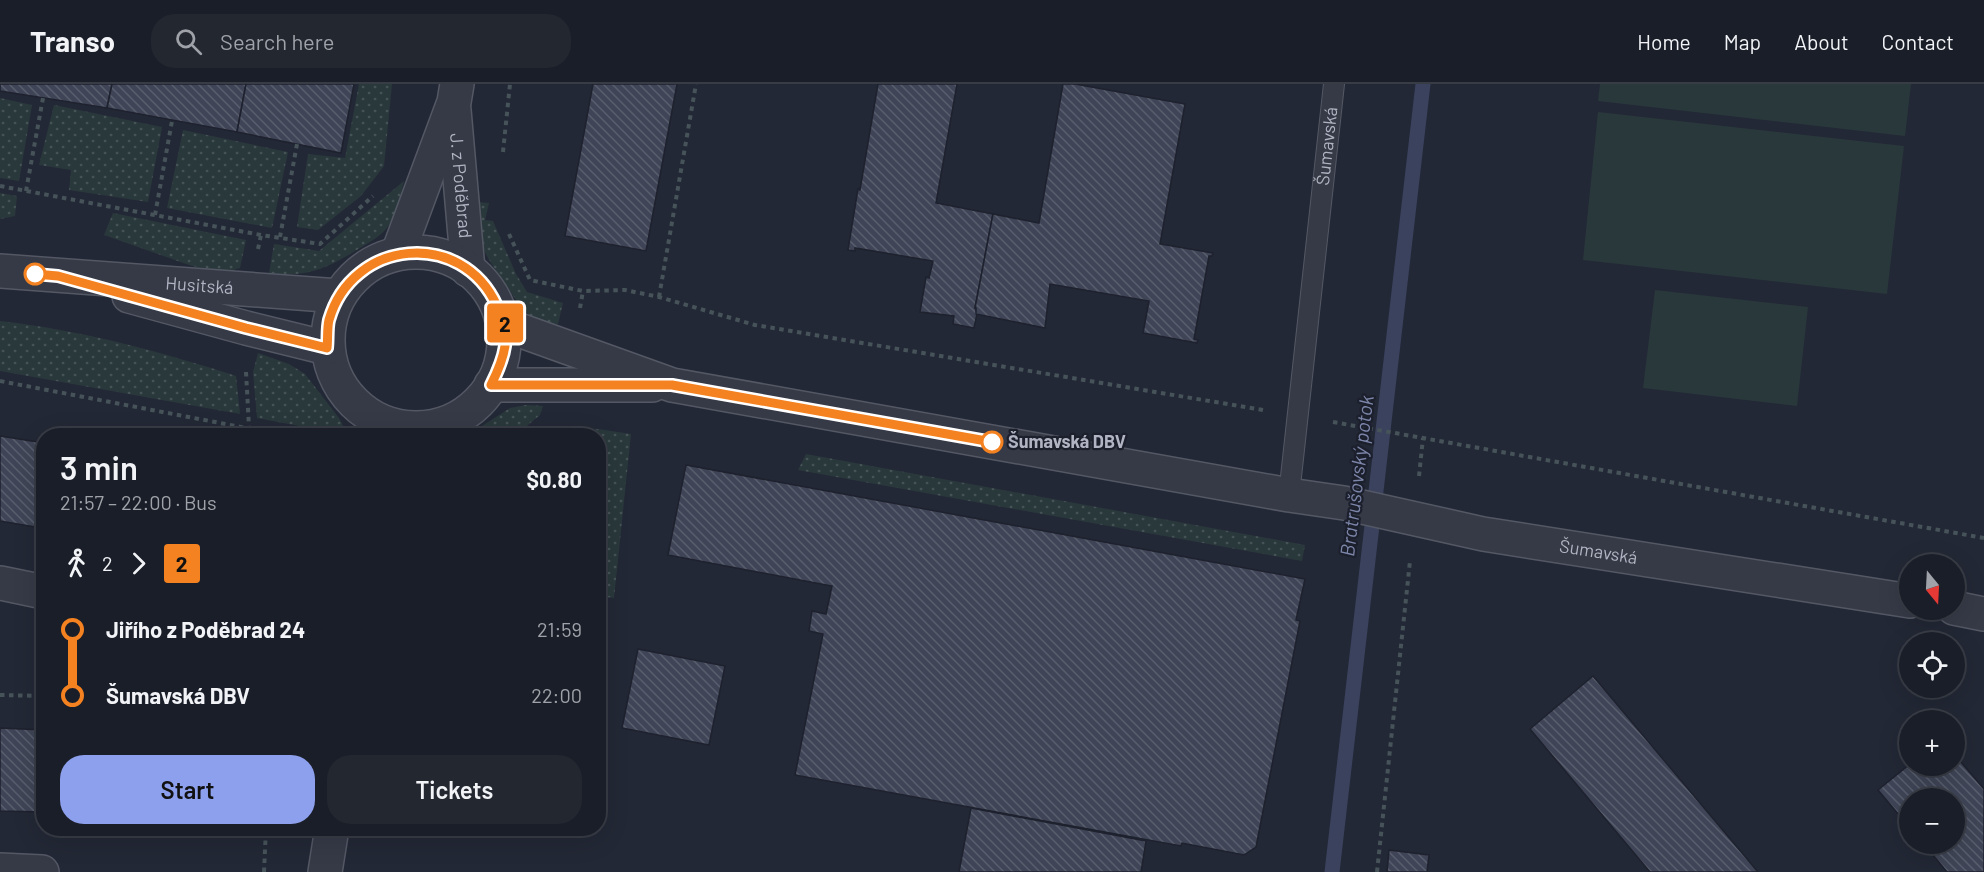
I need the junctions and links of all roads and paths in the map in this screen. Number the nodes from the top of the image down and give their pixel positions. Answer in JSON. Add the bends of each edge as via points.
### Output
{"nodes":[{"id":1,"x":510,"y":84,"type":"edge"},
{"id":2,"x":696,"y":84,"type":"edge"},
{"id":3,"x":1334,"y":84,"type":"edge"},
{"id":4,"x":455,"y":93,"type":"edge"},
{"id":5,"x":42,"y":98,"type":"dead end"},
{"id":6,"x":172,"y":121,"type":"dead end"},
{"id":7,"x":297,"y":144,"type":"dead end"},
{"id":8,"x":502,"y":162,"type":"dead end"},
{"id":9,"x":0,"y":186,"type":"edge"},
{"id":10,"x":26,"y":191,"type":"junction"},
{"id":11,"x":373,"y":195,"type":"dead end"},
{"id":12,"x":155,"y":215,"type":"junction"},
{"id":13,"x":506,"y":228,"type":"dead end"},
{"id":14,"x":280,"y":237,"type":"junction"},
{"id":15,"x":398,"y":254,"type":"junction"},
{"id":16,"x":0,"y":260,"type":"edge"},
{"id":17,"x":468,"y":270,"type":"junction"},
{"id":18,"x":0,"y":272,"type":"edge"},
{"id":19,"x":58,"y":276,"type":"junction"},
{"id":20,"x":339,"y":296,"type":"junction"},
{"id":21,"x":659,"y":297,"type":"junction"},
{"id":22,"x":505,"y":325,"type":"junction"},
{"id":23,"x":327,"y":348,"type":"junction"},
{"id":24,"x":246,"y":368,"type":"dead end"},
{"id":25,"x":0,"y":381,"type":"edge"},
{"id":26,"x":491,"y":385,"type":"junction"},
{"id":27,"x":672,"y":385,"type":"junction"},
{"id":28,"x":1298,"y":416,"type":"junction"},
{"id":29,"x":1351,"y":425,"type":"dead end"},
{"id":30,"x":371,"y":426,"type":"edge"},
{"id":31,"x":249,"y":427,"type":"junction"},
{"id":32,"x":253,"y":428,"type":"edge"},
{"id":33,"x":406,"y":428,"type":"edge"},
{"id":34,"x":434,"y":428,"type":"edge"},
{"id":35,"x":1423,"y":438,"type":"junction"},
{"id":36,"x":1419,"y":481,"type":"dead end"},
{"id":37,"x":1289,"y":495,"type":"junction"},
{"id":38,"x":1984,"y":538,"type":"edge"},
{"id":39,"x":1411,"y":552,"type":"dead end"},
{"id":40,"x":0,"y":583,"type":"edge"},
{"id":41,"x":36,"y":590,"type":"edge"},
{"id":42,"x":1899,"y":599,"type":"edge"},
{"id":43,"x":0,"y":694,"type":"edge"},
{"id":44,"x":36,"y":696,"type":"edge"},
{"id":45,"x":266,"y":836,"type":"edge"},
{"id":46,"x":331,"y":836,"type":"edge"},
{"id":47,"x":0,"y":870,"type":"edge"},
{"id":48,"x":42,"y":872,"type":"edge"},
{"id":49,"x":264,"y":872,"type":"edge"},
{"id":50,"x":325,"y":872,"type":"edge"},
{"id":51,"x":1377,"y":872,"type":"edge"}],
"edges":[{"from":1,"to":8,"type":"path"},
{"from":2,"to":21,"type":"path"},
{"from":3,"to":28,"type":"lane","name":"Šumavská"},
{"from":4,"to":15,"type":"street","name":"J. z Poděbrad"},
{"from":4,"to":17,"type":"street","name":"J. z Poděbrad"},
{"from":5,"to":10,"type":"path"},
{"from":6,"to":12,"type":"path"},
{"from":7,"to":14,"type":"path"},
{"from":9,"to":10,"type":"path"},
{"from":10,"to":12,"type":"path"},
{"from":11,"to":14,"type":"path","via":[[320,244]]},
{"from":12,"to":14,"type":"path"},
{"from":13,"to":21,"type":"path","via":[[530,280],[583,291],[625,290]]},
{"from":15,"to":17,"type":"street","name":"J. z Poděbrad","via":[[428,253]]},
{"from":15,"to":20,"type":"street","name":"J. z Poděbrad","via":[[374,262],[354,277]]},
{"from":16,"to":19,"type":"street","name":"Husitská"},
{"from":17,"to":22,"type":"street","name":"J. z Poděbrad","via":[[483,282]]},
{"from":18,"to":19,"type":"street","name":"Husitská"},
{"from":19,"to":20,"type":"street","name":"Husitská"},
{"from":19,"to":23,"type":"street","name":"Husitská"},
{"from":20,"to":23,"type":"street","name":"J. z Poděbrad","via":[[328,322]]},
{"from":21,"to":28,"type":"path","via":[[755,325]]},
{"from":22,"to":26,"type":"street","name":"J. z Poděbrad","via":[[505,346]]},
{"from":22,"to":27,"type":"street","name":"Šumavská"},
{"from":23,"to":30,"type":"street","name":"J. z Poděbrad","via":[[334,375]]},
{"from":24,"to":31,"type":"path"},
{"from":25,"to":31,"type":"path"},
{"from":26,"to":27,"type":"street","name":"Šumavská"},
{"from":26,"to":34,"type":"street","name":"J. z Poděbrad","via":[[474,406]]},
{"from":27,"to":37,"type":"street","name":"Šumavská"},
{"from":28,"to":37,"type":"lane","name":"Šumavská"},
{"from":29,"to":35,"type":"path"},
{"from":30,"to":33,"type":"street","name":"J. z Poděbrad"},
{"from":31,"to":32,"type":"path"},
{"from":35,"to":36,"type":"path"},
{"from":35,"to":38,"type":"path"},
{"from":37,"to":42,"type":"street","name":"Šumavská","via":[[1483,534]]},
{"from":39,"to":51,"type":"path"},
{"from":40,"to":41,"type":"street"},
{"from":43,"to":44,"type":"path"},
{"from":45,"to":49,"type":"path"},
{"from":46,"to":50,"type":"street"},
{"from":47,"to":48,"type":"street"}]}
